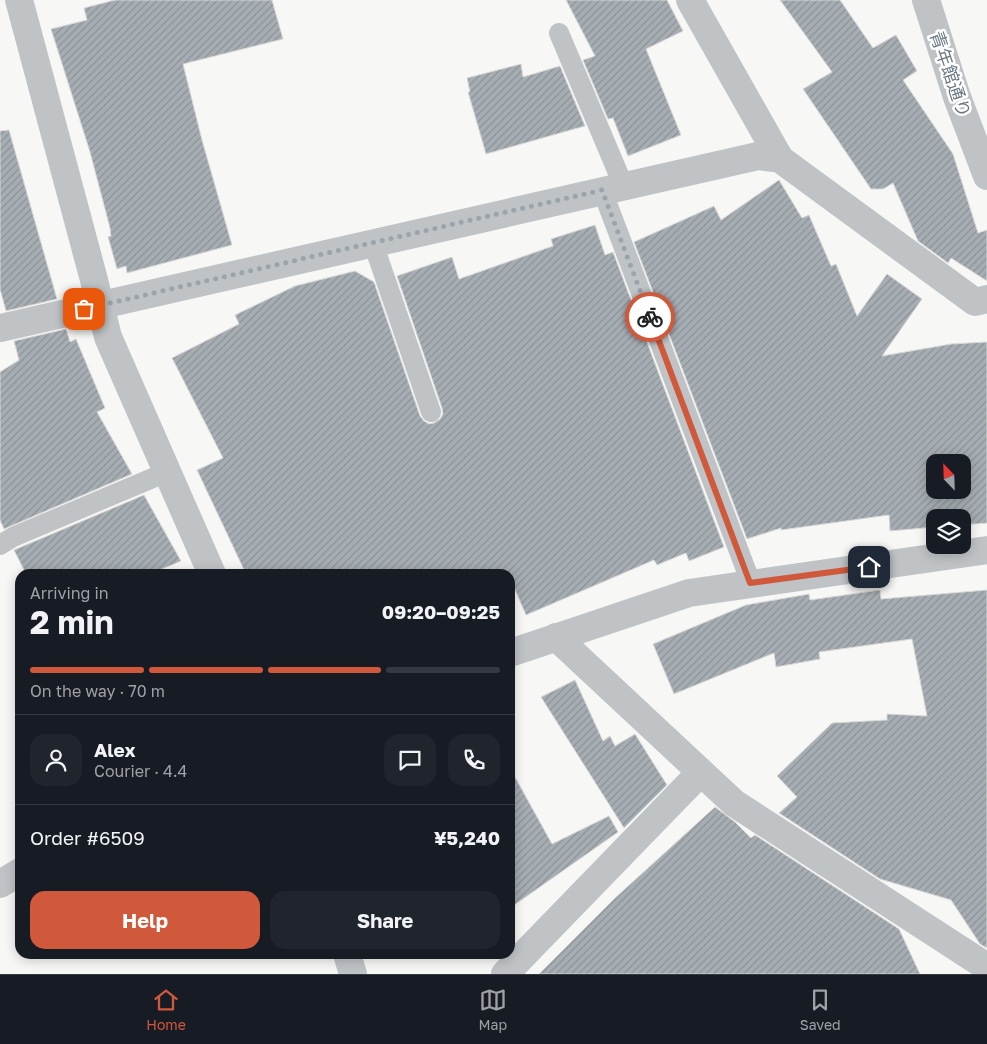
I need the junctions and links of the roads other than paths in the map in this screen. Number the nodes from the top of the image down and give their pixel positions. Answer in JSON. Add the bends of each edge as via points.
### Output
{"nodes":[{"id":1,"x":19,"y":0,"type":"edge"},
{"id":2,"x":690,"y":0,"type":"edge"},
{"id":3,"x":926,"y":0,"type":"edge"},
{"id":4,"x":559,"y":33,"type":"dead end"},
{"id":5,"x":780,"y":159,"type":"junction"},
{"id":6,"x":987,"y":176,"type":"edge"},
{"id":7,"x":613,"y":189,"type":"junction"},
{"id":8,"x":373,"y":243,"type":"junction"},
{"id":9,"x":987,"y":299,"type":"edge"},
{"id":10,"x":101,"y":306,"type":"junction"},
{"id":11,"x":0,"y":328,"type":"edge"},
{"id":12,"x":431,"y":412,"type":"dead end"},
{"id":13,"x":167,"y":472,"type":"junction"},
{"id":14,"x":0,"y":545,"type":"edge"},
{"id":15,"x":987,"y":550,"type":"edge"},
{"id":16,"x":210,"y":569,"type":"edge"},
{"id":17,"x":750,"y":583,"type":"junction"},
{"id":18,"x":556,"y":637,"type":"junction"},
{"id":19,"x":515,"y":651,"type":"edge"},
{"id":20,"x":701,"y":772,"type":"junction"},
{"id":21,"x":15,"y":875,"type":"edge"},
{"id":22,"x":0,"y":884,"type":"edge"},
{"id":23,"x":348,"y":959,"type":"edge"},
{"id":24,"x":987,"y":967,"type":"edge"},
{"id":25,"x":353,"y":974,"type":"edge"},
{"id":26,"x":505,"y":974,"type":"edge"}],
"edges":[{"from":1,"to":10,"type":"street"},
{"from":2,"to":5,"type":"street"},
{"from":3,"to":6,"type":"street","name":"青年館通り"},
{"from":4,"to":7,"type":"lane"},
{"from":5,"to":7,"type":"street","via":[[758,156]]},
{"from":5,"to":9,"type":"street","via":[[975,302]]},
{"from":7,"to":8,"type":"street"},
{"from":7,"to":17,"type":"lane"},
{"from":8,"to":10,"type":"street"},
{"from":8,"to":12,"type":"lane"},
{"from":10,"to":11,"type":"street"},
{"from":10,"to":13,"type":"street","via":[[108,337]]},
{"from":13,"to":14,"type":"lane"},
{"from":13,"to":16,"type":"street"},
{"from":15,"to":17,"type":"street"},
{"from":17,"to":18,"type":"street","via":[[689,593]]},
{"from":18,"to":19,"type":"street"},
{"from":18,"to":20,"type":"street"},
{"from":20,"to":24,"type":"street","via":[[734,804]]},
{"from":20,"to":26,"type":"street"},
{"from":21,"to":22,"type":"street"},
{"from":23,"to":25,"type":"street"}]}
